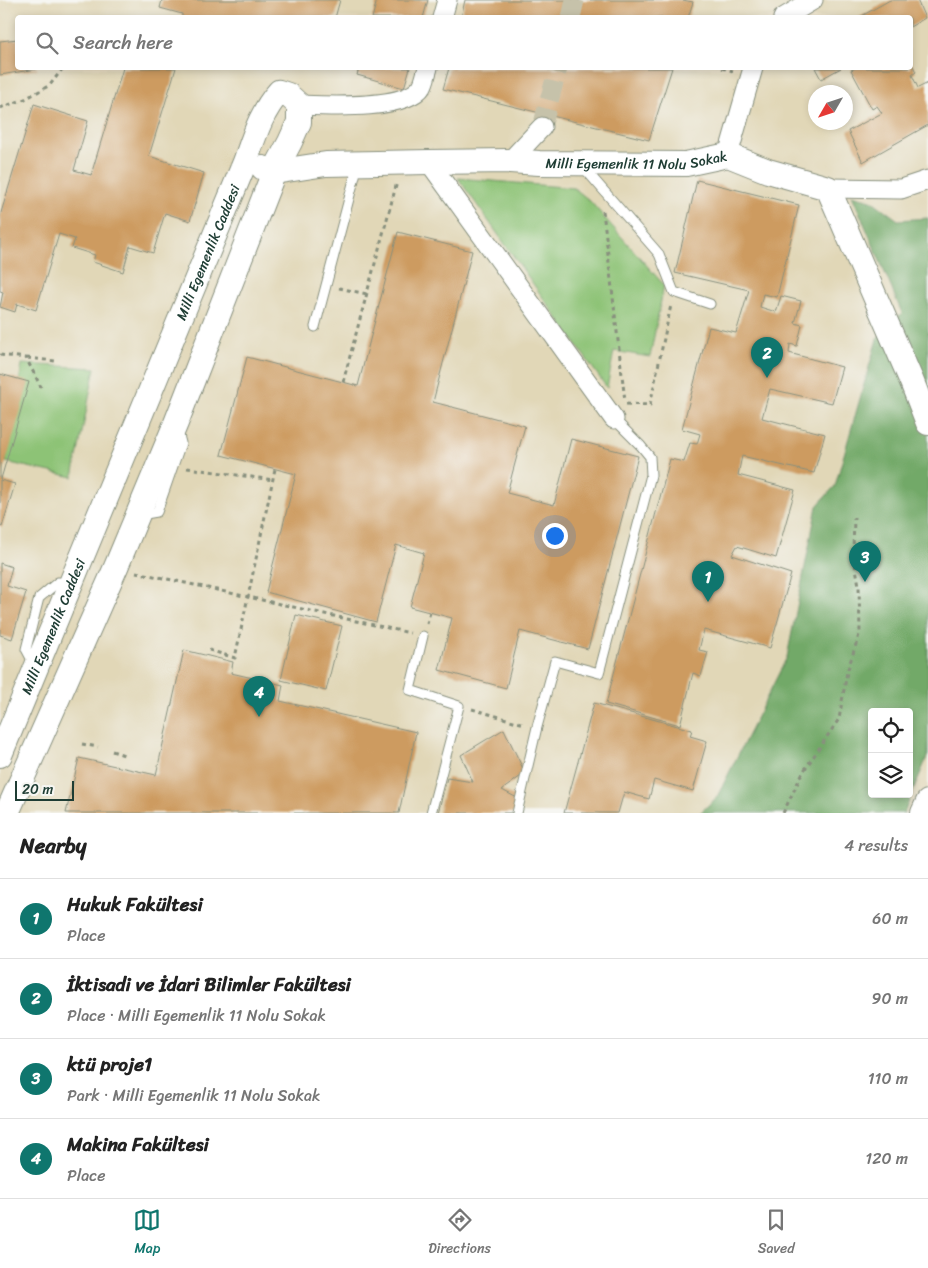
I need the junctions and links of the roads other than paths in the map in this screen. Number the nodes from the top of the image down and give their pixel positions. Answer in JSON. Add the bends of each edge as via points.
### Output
{"nodes":[{"id":1,"x":446,"y":0,"type":"edge"},
{"id":2,"x":813,"y":0,"type":"edge"},
{"id":3,"x":443,"y":15,"type":"edge"},
{"id":4,"x":787,"y":15,"type":"edge"},
{"id":5,"x":427,"y":70,"type":"edge"},
{"id":6,"x":752,"y":70,"type":"edge"},
{"id":7,"x":299,"y":105,"type":"junction"},
{"id":8,"x":542,"y":127,"type":"tunnel mouth"},
{"id":9,"x":728,"y":155,"type":"junction"},
{"id":10,"x":510,"y":161,"type":"junction"},
{"id":11,"x":245,"y":162,"type":"junction"},
{"id":12,"x":429,"y":162,"type":"junction"},
{"id":13,"x":578,"y":162,"type":"junction"},
{"id":14,"x":357,"y":163,"type":"junction"},
{"id":15,"x":274,"y":172,"type":"junction"},
{"id":16,"x":928,"y":180,"type":"edge"},
{"id":17,"x":828,"y":188,"type":"junction"},
{"id":18,"x":710,"y":304,"type":"dead end"},
{"id":19,"x":315,"y":327,"type":"dead end"},
{"id":20,"x":614,"y":420,"type":"joint"},
{"id":21,"x":176,"y":423,"type":"junction"},
{"id":22,"x":928,"y":424,"type":"edge"},
{"id":23,"x":137,"y":516,"type":"junction"},
{"id":24,"x":424,"y":636,"type":"road end"},
{"id":25,"x":0,"y":755,"type":"edge"},
{"id":26,"x":928,"y":802,"type":"edge"},
{"id":27,"x":7,"y":813,"type":"edge"},
{"id":28,"x":431,"y":813,"type":"edge"},
{"id":29,"x":517,"y":813,"type":"edge"},
{"id":30,"x":923,"y":813,"type":"edge"}],
"edges":[{"from":1,"to":3,"type":"street"},
{"from":2,"to":4,"type":"street"},
{"from":5,"to":7,"type":"street","via":[[422,86],[406,98],[352,107]]},
{"from":6,"to":9,"type":"street"},
{"from":7,"to":11,"type":"street","name":"Milli Egemenlik Caddesi","via":[[279,92],[268,104]]},
{"from":7,"to":15,"type":"street","via":[[299,122]]},
{"from":8,"to":10,"type":"street"},
{"from":9,"to":13,"type":"street","name":"Milli Egemenlik 11 Nolu Sokak","via":[[686,164]]},
{"from":9,"to":17,"type":"street","name":"Milli Egemenlik 11 Nolu Sokak","via":[[768,171]]},
{"from":10,"to":12,"type":"street","name":"Milli Egemenlik 11 Nolu Sokak"},
{"from":10,"to":13,"type":"street","name":"Milli Egemenlik 11 Nolu Sokak"},
{"from":11,"to":15,"type":"street"},
{"from":11,"to":25,"type":"street","name":"Milli Egemenlik Caddesi"},
{"from":12,"to":14,"type":"street","name":"Milli Egemenlik 11 Nolu Sokak"},
{"from":12,"to":20,"type":"street"},
{"from":13,"to":18,"type":"lane","via":[[659,254],[674,292]]},
{"from":14,"to":15,"type":"street","name":"Milli Egemenlik 11 Nolu Sokak"},
{"from":14,"to":19,"type":"lane"},
{"from":15,"to":21,"type":"street"},
{"from":16,"to":17,"type":"street","via":[[901,189]]},
{"from":17,"to":22,"type":"street"},
{"from":20,"to":29,"type":"lane","via":[[650,457],[651,476],[599,673],[555,661]]},
{"from":21,"to":23,"type":"street"},
{"from":21,"to":23,"type":"lane","via":[[182,443],[157,512]]},
{"from":23,"to":27,"type":"street"},
{"from":24,"to":28,"type":"lane","via":[[410,690],[458,706]]},
{"from":26,"to":30,"type":"street"}]}
